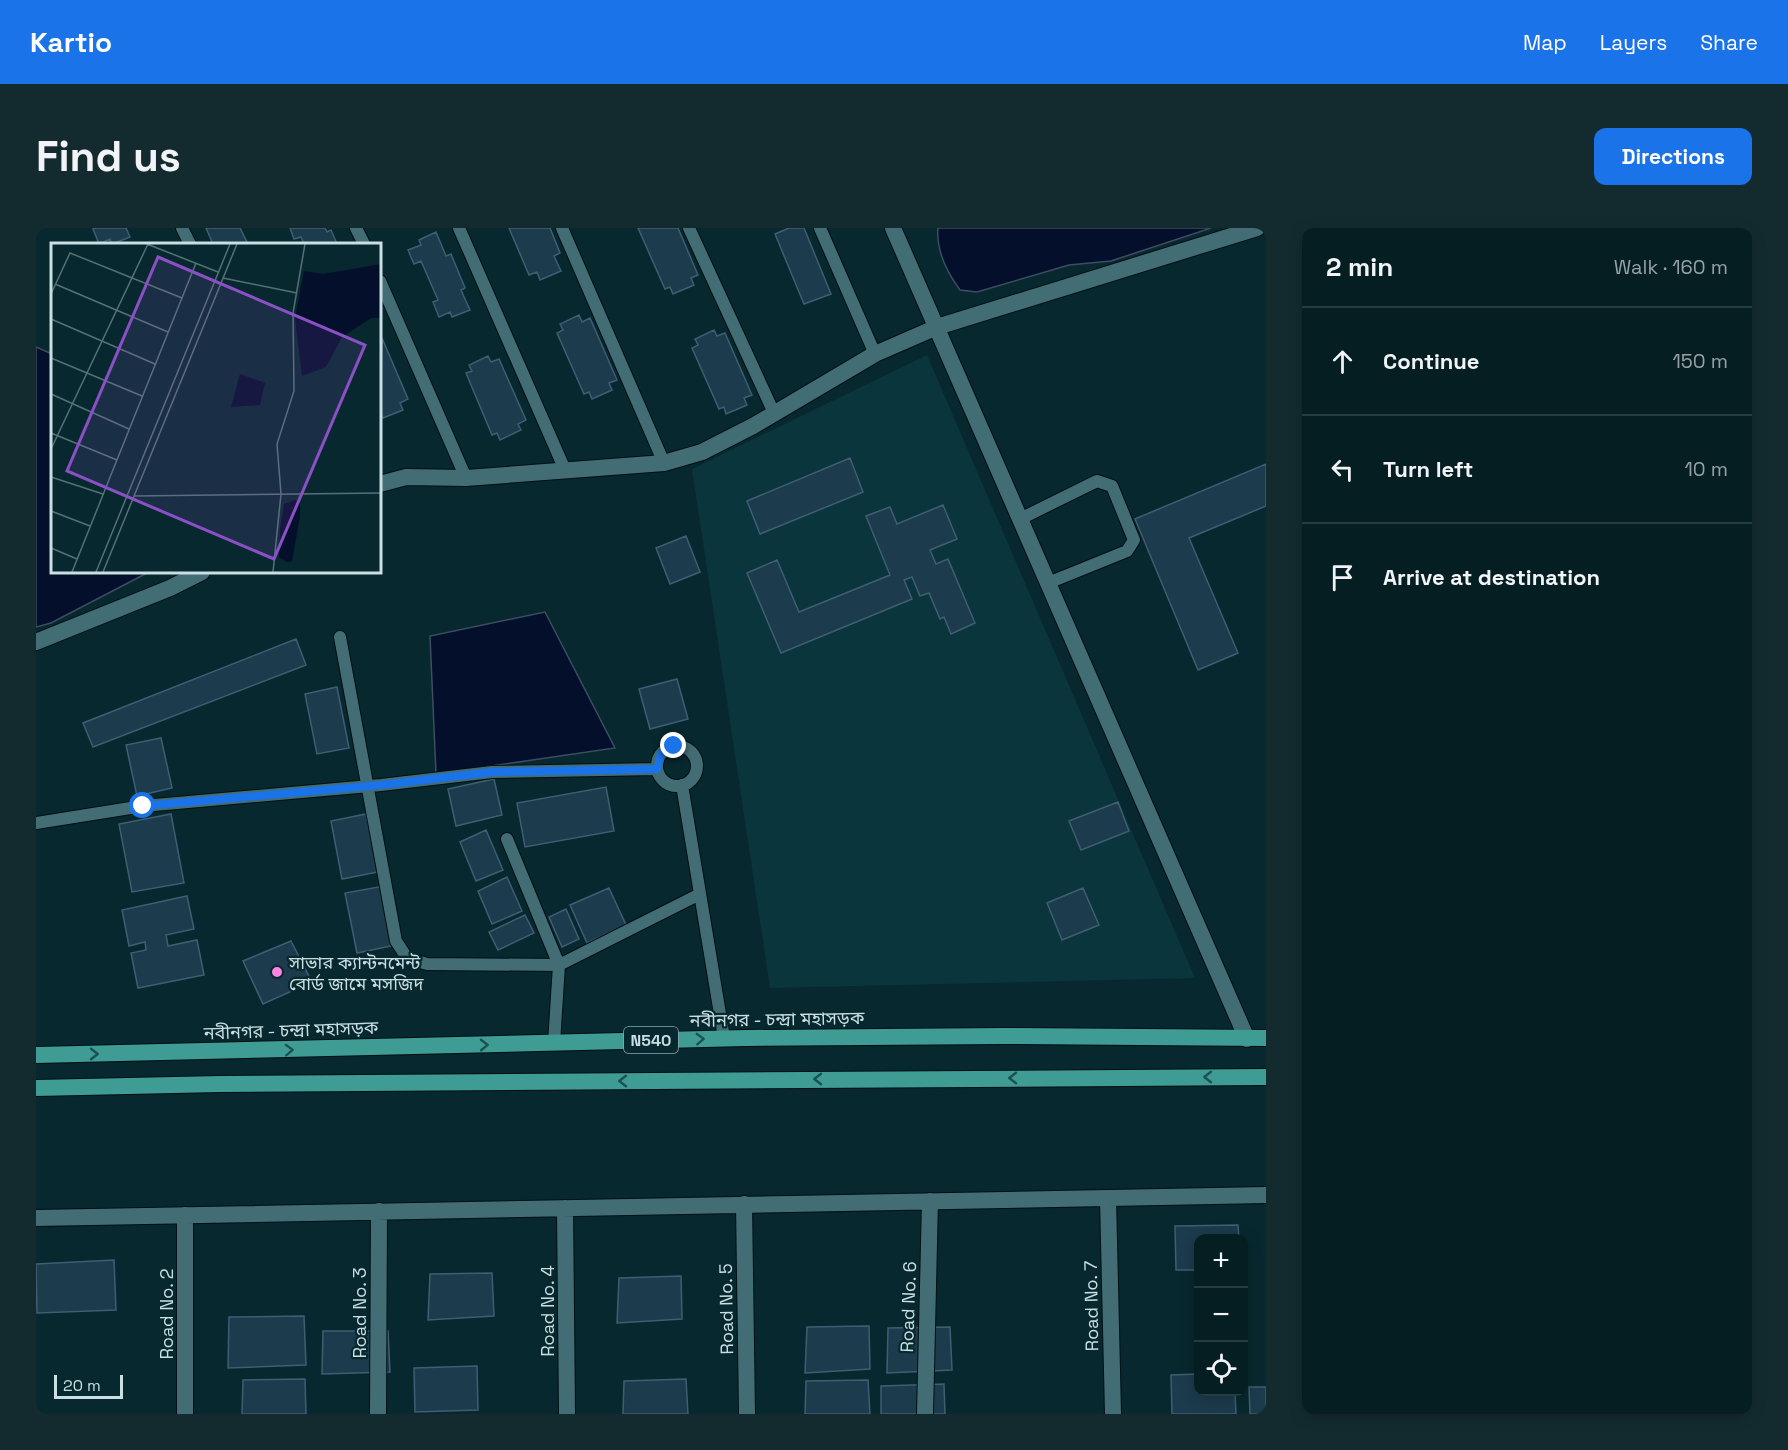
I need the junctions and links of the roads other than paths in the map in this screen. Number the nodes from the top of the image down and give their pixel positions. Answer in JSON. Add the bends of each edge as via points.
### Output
{"nodes":[{"id":1,"x":182,"y":228,"type":"edge"},
{"id":2,"x":356,"y":228,"type":"edge"},
{"id":3,"x":459,"y":228,"type":"edge"},
{"id":4,"x":562,"y":228,"type":"edge"},
{"id":5,"x":689,"y":228,"type":"edge"},
{"id":6,"x":820,"y":228,"type":"edge"},
{"id":7,"x":893,"y":228,"type":"edge"},
{"id":8,"x":1257,"y":228,"type":"edge"},
{"id":9,"x":190,"y":243,"type":"edge"},
{"id":10,"x":364,"y":243,"type":"edge"},
{"id":11,"x":381,"y":283,"type":"edge"},
{"id":12,"x":937,"y":327,"type":"junction"},
{"id":13,"x":875,"y":354,"type":"junction"},
{"id":14,"x":774,"y":413,"type":"junction"},
{"id":15,"x":664,"y":463,"type":"junction"},
{"id":16,"x":565,"y":470,"type":"junction"},
{"id":17,"x":466,"y":478,"type":"junction"},
{"id":18,"x":381,"y":484,"type":"edge"},
{"id":19,"x":1020,"y":519,"type":"junction"},
{"id":20,"x":200,"y":573,"type":"edge"},
{"id":21,"x":1048,"y":582,"type":"junction"},
{"id":22,"x":340,"y":637,"type":"dead end"},
{"id":23,"x":36,"y":642,"type":"edge"},
{"id":24,"x":657,"y":769,"type":"junction"},
{"id":25,"x":682,"y":785,"type":"junction"},
{"id":26,"x":369,"y":786,"type":"junction"},
{"id":27,"x":36,"y":823,"type":"edge"},
{"id":28,"x":507,"y":839,"type":"dead end"},
{"id":29,"x":700,"y":894,"type":"junction"},
{"id":30,"x":559,"y":965,"type":"junction"},
{"id":31,"x":724,"y":1038,"type":"junction"},
{"id":32,"x":1266,"y":1038,"type":"edge"},
{"id":33,"x":1247,"y":1039,"type":"junction"},
{"id":34,"x":554,"y":1043,"type":"junction"},
{"id":35,"x":36,"y":1055,"type":"edge"},
{"id":36,"x":1266,"y":1077,"type":"edge"},
{"id":37,"x":36,"y":1088,"type":"edge"},
{"id":38,"x":1266,"y":1195,"type":"edge"},
{"id":39,"x":1108,"y":1198,"type":"junction"},
{"id":40,"x":930,"y":1201,"type":"junction"},
{"id":41,"x":744,"y":1204,"type":"junction"},
{"id":42,"x":565,"y":1208,"type":"junction"},
{"id":43,"x":379,"y":1211,"type":"junction"},
{"id":44,"x":185,"y":1215,"type":"junction"},
{"id":45,"x":36,"y":1218,"type":"edge"},
{"id":46,"x":185,"y":1414,"type":"edge"},
{"id":47,"x":378,"y":1414,"type":"edge"},
{"id":48,"x":567,"y":1414,"type":"edge"},
{"id":49,"x":747,"y":1414,"type":"edge"},
{"id":50,"x":924,"y":1414,"type":"edge"},
{"id":51,"x":1113,"y":1414,"type":"edge"}],
"edges":[{"from":1,"to":9,"type":"lane"},
{"from":2,"to":10,"type":"lane"},
{"from":3,"to":16,"type":"lane"},
{"from":4,"to":15,"type":"lane"},
{"from":5,"to":14,"type":"lane"},
{"from":6,"to":13,"type":"lane"},
{"from":7,"to":12,"type":"street"},
{"from":8,"to":12,"type":"street"},
{"from":11,"to":17,"type":"lane"},
{"from":12,"to":13,"type":"street"},
{"from":12,"to":19,"type":"street"},
{"from":13,"to":14,"type":"street"},
{"from":14,"to":15,"type":"street","via":[[702,452]]},
{"from":15,"to":16,"type":"street"},
{"from":16,"to":17,"type":"street"},
{"from":17,"to":18,"type":"street","via":[[406,477]]},
{"from":19,"to":21,"type":"street"},
{"from":19,"to":21,"type":"lane","via":[[1097,481],[1112,486],[1134,540],[1127,551]]},
{"from":20,"to":23,"type":"street"},
{"from":21,"to":33,"type":"street"},
{"from":22,"to":26,"type":"lane"},
{"from":24,"to":25,"type":"lane","via":[[665,782]]},
{"from":24,"to":25,"type":"lane","via":[[661,754],[667,749],[689,750],[696,771]]},
{"from":24,"to":26,"type":"lane","via":[[492,772]]},
{"from":25,"to":29,"type":"lane"},
{"from":26,"to":27,"type":"lane","via":[[143,806]]},
{"from":26,"to":30,"type":"lane","via":[[396,941],[407,958],[427,964]]},
{"from":28,"to":30,"type":"lane"},
{"from":29,"to":30,"type":"lane"},
{"from":29,"to":31,"type":"lane"},
{"from":30,"to":34,"type":"lane"},
{"from":31,"to":33,"type":"highway","name":"নবীনগর - চন্দ্রা মহাসড়ক","number":"N540"},
{"from":34,"to":31,"type":"highway","name":"নবীনগর - চন্দ্রা মহাসড়ক","number":"N540","one_way":true},
{"from":32,"to":33,"type":"highway","name":"নবীনগর - চন্দ্রা মহাসড়ক","number":"N540"},
{"from":35,"to":34,"type":"highway","name":"নবীনগর - চন্দ্রা মহাসড়ক","number":"N540","one_way":true},
{"from":36,"to":37,"type":"highway","one_way":true},
{"from":38,"to":39,"type":"street"},
{"from":39,"to":40,"type":"street"},
{"from":39,"to":51,"type":"street","name":"Road No. 7"},
{"from":40,"to":41,"type":"street"},
{"from":40,"to":50,"type":"street","name":"Road No. 6"},
{"from":41,"to":42,"type":"street"},
{"from":41,"to":49,"type":"street","name":"Road No. 5"},
{"from":42,"to":43,"type":"street"},
{"from":42,"to":48,"type":"street","name":"Road No. 4"},
{"from":43,"to":44,"type":"street"},
{"from":43,"to":47,"type":"street","name":"Road No. 3"},
{"from":44,"to":45,"type":"street"},
{"from":44,"to":46,"type":"street","name":"Road No. 2"}]}
